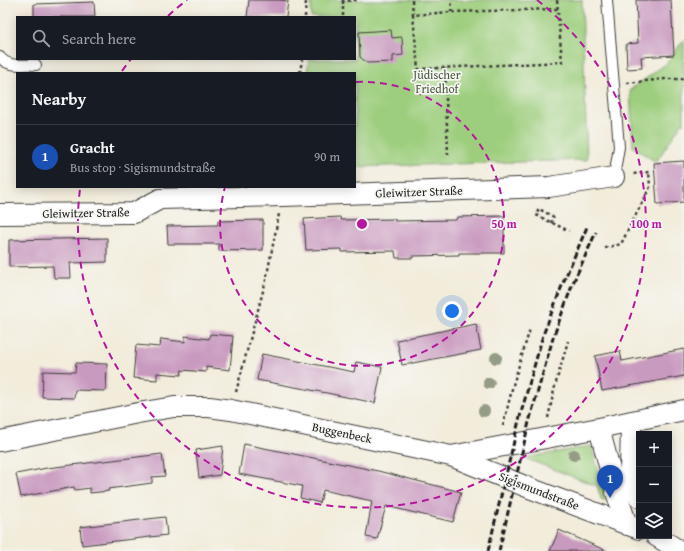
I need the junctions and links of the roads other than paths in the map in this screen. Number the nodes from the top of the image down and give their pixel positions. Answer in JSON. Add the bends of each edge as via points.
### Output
{"nodes":[{"id":1,"x":607,"y":0,"type":"edge"},
{"id":2,"x":0,"y":57,"type":"edge"},
{"id":3,"x":36,"y":65,"type":"dead end"},
{"id":4,"x":614,"y":177,"type":"joint"},
{"id":5,"x":0,"y":214,"type":"edge"},
{"id":6,"x":684,"y":410,"type":"edge"},
{"id":7,"x":631,"y":421,"type":"junction"},
{"id":8,"x":599,"y":428,"type":"junction"},
{"id":9,"x":0,"y":441,"type":"edge"},
{"id":10,"x":452,"y":456,"type":"junction"},
{"id":11,"x":636,"y":489,"type":"edge"},
{"id":12,"x":633,"y":527,"type":"edge"},
{"id":13,"x":661,"y":539,"type":"edge"},
{"id":14,"x":680,"y":551,"type":"edge"}],
"edges":[{"from":1,"to":4,"type":"lane","name":"Gleiwitzer Straße","via":[[619,147]]},
{"from":2,"to":3,"type":"lane","via":[[9,64]]},
{"from":4,"to":5,"type":"street","name":"Gleiwitzer Straße","via":[[549,187],[160,199],[134,213]]},
{"from":6,"to":7,"type":"street","name":"Buggenbeck"},
{"from":7,"to":8,"type":"street","name":"Buggenbeck"},
{"from":7,"to":11,"type":"street","via":[[630,474]]},
{"from":8,"to":10,"type":"street","name":"Buggenbeck"},
{"from":8,"to":12,"type":"street","name":"Sigismundstraße","via":[[616,492]]},
{"from":9,"to":10,"type":"street","name":"Buggenbeck","via":[[174,407],[209,407]]},
{"from":10,"to":12,"type":"street","name":"Sigismundstraße"},
{"from":13,"to":14,"type":"street"}]}
